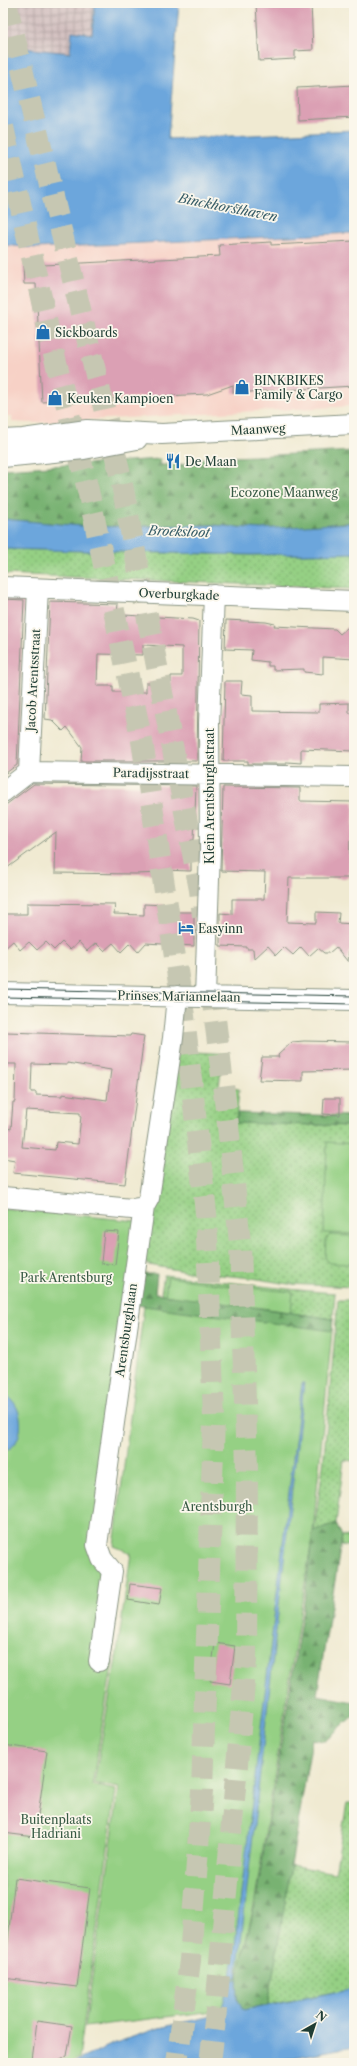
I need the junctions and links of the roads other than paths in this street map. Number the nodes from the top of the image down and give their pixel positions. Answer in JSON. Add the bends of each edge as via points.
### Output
{"nodes":[{"id":1,"x":354,"y":424,"type":"edge"},
{"id":2,"x":162,"y":434,"type":"junction"},
{"id":3,"x":3,"y":440,"type":"edge"},
{"id":4,"x":3,"y":457,"type":"edge"},
{"id":5,"x":3,"y":587,"type":"edge"},
{"id":6,"x":38,"y":589,"type":"junction"},
{"id":7,"x":214,"y":595,"type":"junction"},
{"id":8,"x":354,"y":601,"type":"edge"},
{"id":9,"x":29,"y":772,"type":"junction"},
{"id":10,"x":210,"y":774,"type":"junction"},
{"id":11,"x":354,"y":777,"type":"edge"},
{"id":12,"x":3,"y":792,"type":"edge"},
{"id":13,"x":3,"y":993,"type":"edge"},
{"id":14,"x":177,"y":996,"type":"junction"},
{"id":15,"x":205,"y":997,"type":"junction"},
{"id":16,"x":354,"y":1000,"type":"edge"},
{"id":17,"x":3,"y":1197,"type":"edge"},
{"id":18,"x":144,"y":1207,"type":"junction"},
{"id":19,"x":99,"y":1661,"type":"dead end"}],
"edges":[{"from":1,"to":2,"type":"street","name":"Maanweg"},
{"from":2,"to":3,"type":"street","name":"Maanweg","via":[[80,430],[29,439]]},
{"from":2,"to":4,"type":"street","name":"Maanweg","via":[[84,449]]},
{"from":5,"to":6,"type":"street","name":"Overburgkade"},
{"from":6,"to":7,"type":"street","name":"Overburgkade"},
{"from":6,"to":9,"type":"street","name":"Jacob Arentsstraat"},
{"from":7,"to":8,"type":"street","name":"Overburgkade"},
{"from":7,"to":10,"type":"street","name":"Klein Arentsburghstraat","via":[[209,722]]},
{"from":9,"to":10,"type":"street","name":"Paradijsstraat"},
{"from":9,"to":12,"type":"street"},
{"from":10,"to":11,"type":"street","name":"Paradijsstraat"},
{"from":10,"to":15,"type":"street","name":"Klein Arentsburghstraat"},
{"from":13,"to":14,"type":"street","name":"Prinses Mariannelaan"},
{"from":14,"to":15,"type":"street","name":"Prinses Mariannelaan"},
{"from":14,"to":18,"type":"street","name":"Arentsburghlaan","via":[[149,1198]]},
{"from":15,"to":16,"type":"street","name":"Prinses Mariannelaan"},
{"from":17,"to":18,"type":"street","via":[[132,1209]]},
{"from":18,"to":19,"type":"street","name":"Arentsburghlaan","via":[[97,1545],[102,1559],[112,1571]]}]}
